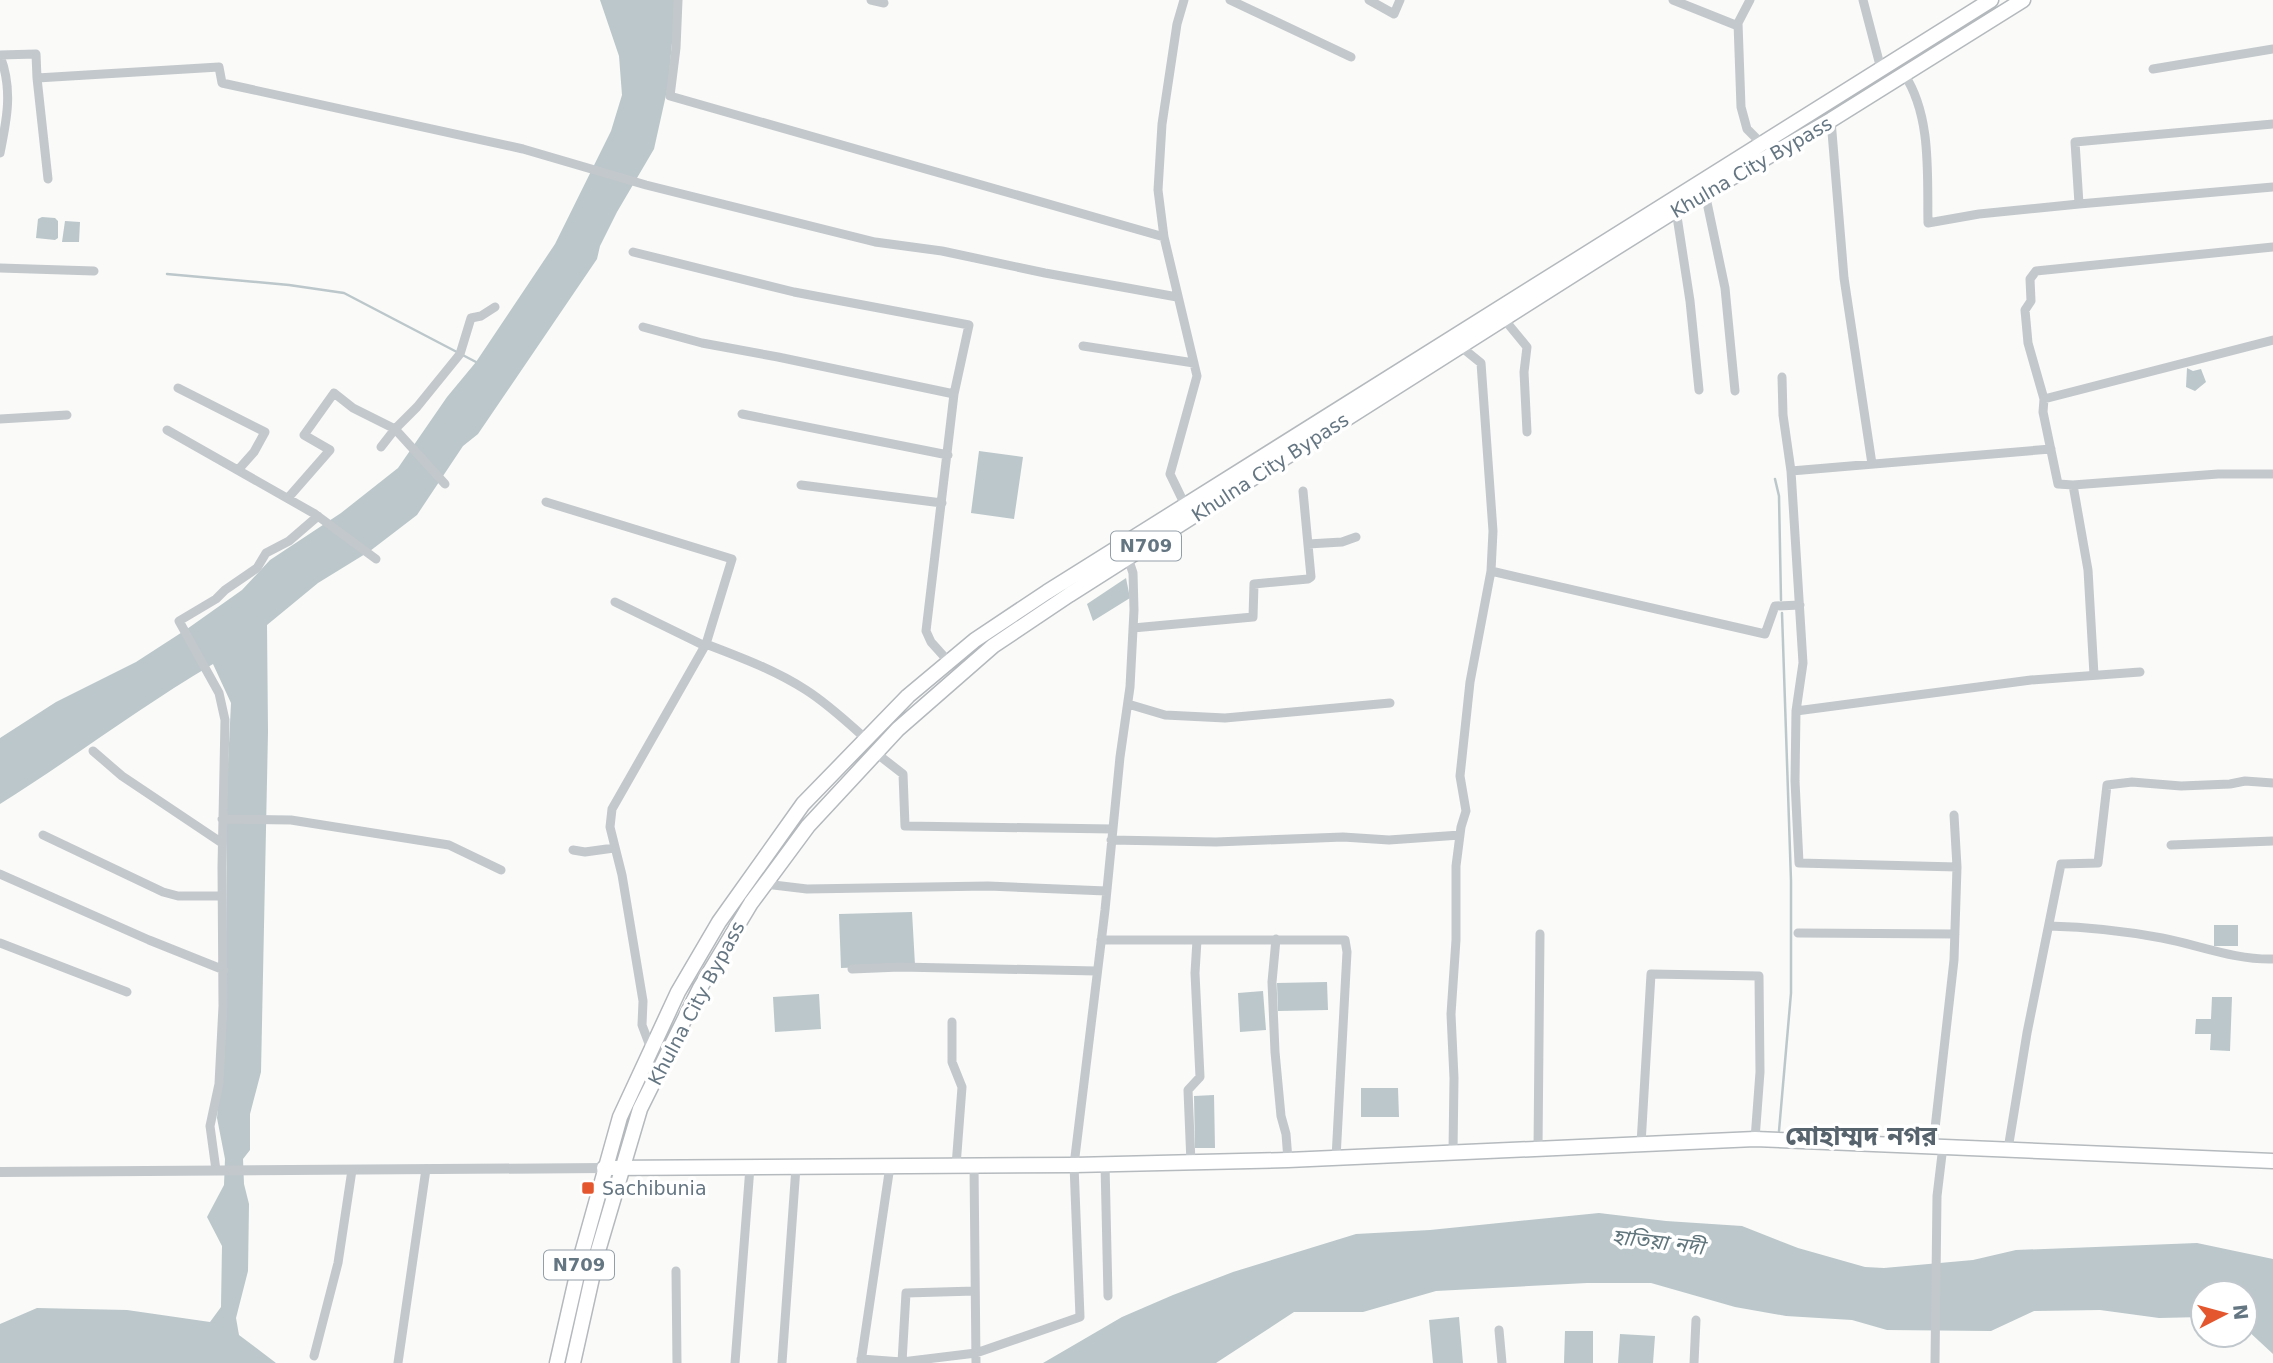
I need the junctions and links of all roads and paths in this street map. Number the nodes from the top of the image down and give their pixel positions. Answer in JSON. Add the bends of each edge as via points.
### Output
{"nodes":[{"id":1,"x":678,"y":0,"type":"edge"},
{"id":2,"x":871,"y":0,"type":"edge"},
{"id":3,"x":1184,"y":0,"type":"edge"},
{"id":4,"x":1230,"y":0,"type":"edge"},
{"id":5,"x":1369,"y":0,"type":"edge"},
{"id":6,"x":1400,"y":0,"type":"edge"},
{"id":7,"x":1673,"y":0,"type":"edge"},
{"id":8,"x":1751,"y":0,"type":"edge"},
{"id":9,"x":1863,"y":0,"type":"edge"},
{"id":10,"x":1991,"y":0,"type":"edge"},
{"id":11,"x":2023,"y":0,"type":"edge"},
{"id":12,"x":884,"y":3,"type":"dead end"},
{"id":13,"x":1738,"y":26,"type":"junction"},
{"id":14,"x":2273,"y":49,"type":"edge"},
{"id":15,"x":0,"y":55,"type":"edge"},
{"id":16,"x":1351,"y":57,"type":"dead end"},
{"id":17,"x":1881,"y":69,"type":"junction"},
{"id":18,"x":2153,"y":69,"type":"dead end"},
{"id":19,"x":1903,"y":74,"type":"junction"},
{"id":20,"x":37,"y":78,"type":"junction"},
{"id":21,"x":1831,"y":120,"type":"junction"},
{"id":22,"x":2273,"y":124,"type":"edge"},
{"id":23,"x":1762,"y":144,"type":"junction"},
{"id":24,"x":0,"y":153,"type":"edge"},
{"id":25,"x":48,"y":179,"type":"dead end"},
{"id":26,"x":2273,"y":187,"type":"edge"},
{"id":27,"x":1705,"y":193,"type":"junction"},
{"id":28,"x":2079,"y":204,"type":"junction"},
{"id":29,"x":1676,"y":210,"type":"junction"},
{"id":30,"x":1164,"y":237,"type":"junction"},
{"id":31,"x":2273,"y":247,"type":"edge"},
{"id":32,"x":633,"y":252,"type":"dead end"},
{"id":33,"x":0,"y":268,"type":"edge"},
{"id":34,"x":94,"y":271,"type":"dead end"},
{"id":35,"x":1177,"y":297,"type":"junction"},
{"id":36,"x":495,"y":307,"type":"dead end"},
{"id":37,"x":1504,"y":319,"type":"junction"},
{"id":38,"x":643,"y":327,"type":"dead end"},
{"id":39,"x":2273,"y":340,"type":"edge"},
{"id":40,"x":1083,"y":346,"type":"dead end"},
{"id":41,"x":1460,"y":346,"type":"junction"},
{"id":42,"x":1194,"y":362,"type":"junction"},
{"id":43,"x":1782,"y":376,"type":"dead end"},
{"id":44,"x":177,"y":388,"type":"dead end"},
{"id":45,"x":1699,"y":390,"type":"dead end"},
{"id":46,"x":1735,"y":391,"type":"dead end"},
{"id":47,"x":954,"y":394,"type":"junction"},
{"id":48,"x":2044,"y":399,"type":"junction"},
{"id":49,"x":742,"y":414,"type":"dead end"},
{"id":50,"x":67,"y":415,"type":"dead end"},
{"id":51,"x":0,"y":419,"type":"edge"},
{"id":52,"x":395,"y":429,"type":"junction"},
{"id":53,"x":167,"y":430,"type":"dead end"},
{"id":54,"x":1527,"y":432,"type":"dead end"},
{"id":55,"x":381,"y":447,"type":"dead end"},
{"id":56,"x":2051,"y":449,"type":"junction"},
{"id":57,"x":947,"y":455,"type":"junction"},
{"id":58,"x":1872,"y":464,"type":"junction"},
{"id":59,"x":238,"y":470,"type":"junction"},
{"id":60,"x":1790,"y":471,"type":"junction"},
{"id":61,"x":2273,"y":474,"type":"edge"},
{"id":62,"x":444,"y":482,"type":"dead end"},
{"id":63,"x":801,"y":485,"type":"dead end"},
{"id":64,"x":2073,"y":485,"type":"junction"},
{"id":65,"x":1303,"y":491,"type":"dead end"},
{"id":66,"x":288,"y":498,"type":"junction"},
{"id":67,"x":546,"y":502,"type":"dead end"},
{"id":68,"x":942,"y":503,"type":"junction"},
{"id":69,"x":1185,"y":505,"type":"junction"},
{"id":70,"x":321,"y":518,"type":"junction"},
{"id":71,"x":1356,"y":537,"type":"dead end"},
{"id":72,"x":1308,"y":544,"type":"junction"},
{"id":73,"x":374,"y":557,"type":"dead end"},
{"id":74,"x":1128,"y":558,"type":"junction"},
{"id":75,"x":1491,"y":571,"type":"junction"},
{"id":76,"x":615,"y":602,"type":"dead end"},
{"id":77,"x":1800,"y":605,"type":"junction"},
{"id":78,"x":1133,"y":628,"type":"junction"},
{"id":79,"x":705,"y":645,"type":"junction"},
{"id":80,"x":949,"y":662,"type":"junction"},
{"id":81,"x":2140,"y":672,"type":"dead end"},
{"id":82,"x":2094,"y":675,"type":"junction"},
{"id":83,"x":1390,"y":703,"type":"dead end"},
{"id":84,"x":1128,"y":704,"type":"junction"},
{"id":85,"x":1796,"y":711,"type":"junction"},
{"id":86,"x":866,"y":739,"type":"junction"},
{"id":87,"x":93,"y":751,"type":"dead end"},
{"id":88,"x":876,"y":753,"type":"junction"},
{"id":89,"x":2273,"y":783,"type":"edge"},
{"id":90,"x":1954,"y":815,"type":"dead end"},
{"id":91,"x":224,"y":819,"type":"junction"},
{"id":92,"x":1112,"y":834,"type":"junction"},
{"id":93,"x":43,"y":835,"type":"dead end"},
{"id":94,"x":1460,"y":835,"type":"junction"},
{"id":95,"x":2273,"y":841,"type":"edge"},
{"id":96,"x":222,"y":843,"type":"junction"},
{"id":97,"x":2171,"y":845,"type":"dead end"},
{"id":98,"x":614,"y":848,"type":"junction"},
{"id":99,"x":573,"y":850,"type":"dead end"},
{"id":100,"x":1957,"y":867,"type":"junction"},
{"id":101,"x":501,"y":870,"type":"dead end"},
{"id":102,"x":0,"y":874,"type":"edge"},
{"id":103,"x":765,"y":884,"type":"junction"},
{"id":104,"x":1106,"y":891,"type":"junction"},
{"id":105,"x":222,"y":896,"type":"junction"},
{"id":106,"x":2049,"y":926,"type":"junction"},
{"id":107,"x":1798,"y":933,"type":"dead end"},
{"id":108,"x":1540,"y":934,"type":"dead end"},
{"id":109,"x":1955,"y":934,"type":"junction"},
{"id":110,"x":1276,"y":939,"type":"junction"},
{"id":111,"x":1101,"y":940,"type":"junction"},
{"id":112,"x":1197,"y":940,"type":"junction"},
{"id":113,"x":0,"y":943,"type":"edge"},
{"id":114,"x":2273,"y":959,"type":"edge"},
{"id":115,"x":223,"y":970,"type":"junction"},
{"id":116,"x":852,"y":970,"type":"dead end"},
{"id":117,"x":1096,"y":971,"type":"junction"},
{"id":118,"x":127,"y":992,"type":"dead end"},
{"id":119,"x":952,"y":1022,"type":"dead end"},
{"id":120,"x":651,"y":1049,"type":"junction"},
{"id":121,"x":1755,"y":1139,"type":"junction"},
{"id":122,"x":1641,"y":1144,"type":"junction"},
{"id":123,"x":1938,"y":1146,"type":"junction"},
{"id":124,"x":1538,"y":1148,"type":"junction"},
{"id":125,"x":2008,"y":1149,"type":"junction"},
{"id":126,"x":1453,"y":1151,"type":"junction"},
{"id":127,"x":1336,"y":1158,"type":"junction"},
{"id":128,"x":1288,"y":1160,"type":"junction"},
{"id":129,"x":2273,"y":1161,"type":"edge"},
{"id":130,"x":1191,"y":1163,"type":"junction"},
{"id":131,"x":1105,"y":1164,"type":"junction"},
{"id":132,"x":1074,"y":1165,"type":"junction"},
{"id":133,"x":890,"y":1166,"type":"junction"},
{"id":134,"x":956,"y":1166,"type":"junction"},
{"id":135,"x":974,"y":1166,"type":"junction"},
{"id":136,"x":750,"y":1167,"type":"junction"},
{"id":137,"x":796,"y":1167,"type":"junction"},
{"id":138,"x":604,"y":1168,"type":"junction"},
{"id":139,"x":623,"y":1168,"type":"junction"},
{"id":140,"x":426,"y":1169,"type":"junction"},
{"id":141,"x":219,"y":1170,"type":"junction"},
{"id":142,"x":352,"y":1170,"type":"junction"},
{"id":143,"x":0,"y":1172,"type":"edge"},
{"id":144,"x":676,"y":1271,"type":"dead end"},
{"id":145,"x":975,"y":1291,"type":"junction"},
{"id":146,"x":1108,"y":1296,"type":"dead end"},
{"id":147,"x":1696,"y":1320,"type":"dead end"},
{"id":148,"x":1499,"y":1330,"type":"dead end"},
{"id":149,"x":314,"y":1356,"type":"dead end"},
{"id":150,"x":976,"y":1358,"type":"edge"},
{"id":151,"x":861,"y":1361,"type":"edge"},
{"id":152,"x":902,"y":1362,"type":"edge"},
{"id":153,"x":398,"y":1363,"type":"edge"},
{"id":154,"x":557,"y":1363,"type":"edge"},
{"id":155,"x":573,"y":1363,"type":"edge"},
{"id":156,"x":677,"y":1363,"type":"edge"},
{"id":157,"x":735,"y":1363,"type":"edge"},
{"id":158,"x":782,"y":1363,"type":"edge"},
{"id":159,"x":1502,"y":1363,"type":"edge"},
{"id":160,"x":1694,"y":1363,"type":"edge"},
{"id":161,"x":1935,"y":1363,"type":"edge"}],
"edges":[{"from":1,"to":30,"type":"street","via":[[670,96]]},
{"from":2,"to":12,"type":"street"},
{"from":3,"to":30,"type":"street","via":[[1162,124],[1158,191]]},
{"from":4,"to":16,"type":"street"},
{"from":5,"to":6,"type":"street","via":[[1394,14]]},
{"from":7,"to":13,"type":"street"},
{"from":8,"to":13,"type":"street"},
{"from":9,"to":17,"type":"street"},
{"from":10,"to":17,"type":"main road","name":"Khulna City Bypass","number":"N709"},
{"from":11,"to":19,"type":"main road","name":"Khulna City Bypass","number":"N709"},
{"from":13,"to":23,"type":"street","via":[[1741,107],[1747,129]]},
{"from":14,"to":18,"type":"street"},
{"from":15,"to":20,"type":"street","via":[[37,54]]},
{"from":15,"to":24,"type":"street","via":[[9,104]]},
{"from":17,"to":23,"type":"main road","name":"Khulna City Bypass","number":"N709"},
{"from":19,"to":21,"type":"main road","name":"Khulna City Bypass","number":"N709"},
{"from":19,"to":28,"type":"street","via":[[1912,86],[1922,121],[1928,223]]},
{"from":20,"to":25,"type":"street"},
{"from":20,"to":35,"type":"street","via":[[219,67],[222,83],[523,149],[875,242]]},
{"from":21,"to":27,"type":"main road","name":"Khulna City Bypass","number":"N709"},
{"from":21,"to":58,"type":"street","via":[[1844,278]]},
{"from":22,"to":28,"type":"street","via":[[2075,142]]},
{"from":23,"to":69,"type":"main road","name":"Khulna City Bypass","number":"N709"},
{"from":26,"to":28,"type":"street"},
{"from":27,"to":29,"type":"main road","name":"Khulna City Bypass","number":"N709"},
{"from":27,"to":46,"type":"street","via":[[1725,288]]},
{"from":29,"to":37,"type":"main road","name":"Khulna City Bypass","number":"N709"},
{"from":29,"to":45,"type":"street"},
{"from":30,"to":35,"type":"street"},
{"from":31,"to":48,"type":"street","via":[[2036,271],[2030,279],[2031,301],[2025,310],[2028,343]]},
{"from":32,"to":47,"type":"street","via":[[794,292],[969,325]]},
{"from":33,"to":34,"type":"street"},
{"from":35,"to":42,"type":"street"},
{"from":36,"to":52,"type":"street","via":[[471,318],[460,354]]},
{"from":37,"to":41,"type":"main road","name":"Khulna City Bypass","number":"N709"},
{"from":37,"to":54,"type":"street","via":[[1527,347]]},
{"from":38,"to":47,"type":"street"},
{"from":39,"to":48,"type":"street"},
{"from":40,"to":42,"type":"street"},
{"from":41,"to":74,"type":"main road","name":"Khulna City Bypass","number":"N709"},
{"from":41,"to":75,"type":"street","via":[[1480,363],[1493,531]]},
{"from":42,"to":69,"type":"street","via":[[1195,386],[1170,474]]},
{"from":43,"to":60,"type":"street"},
{"from":44,"to":59,"type":"street","via":[[265,432]]},
{"from":47,"to":57,"type":"street"},
{"from":48,"to":56,"type":"street"},
{"from":49,"to":57,"type":"street"},
{"from":50,"to":51,"type":"street"},
{"from":52,"to":55,"type":"street"},
{"from":52,"to":62,"type":"street"},
{"from":52,"to":66,"type":"street","via":[[334,393],[304,435],[330,450]]},
{"from":53,"to":59,"type":"street"},
{"from":56,"to":58,"type":"street"},
{"from":56,"to":64,"type":"street","via":[[2058,484]]},
{"from":57,"to":68,"type":"street"},
{"from":58,"to":60,"type":"street"},
{"from":59,"to":66,"type":"street"},
{"from":60,"to":77,"type":"street"},
{"from":61,"to":64,"type":"street"},
{"from":63,"to":68,"type":"street"},
{"from":64,"to":82,"type":"street","via":[[2088,570]]},
{"from":65,"to":72,"type":"street"},
{"from":66,"to":70,"type":"street"},
{"from":67,"to":79,"type":"street","via":[[732,559]]},
{"from":68,"to":80,"type":"street","via":[[926,631]]},
{"from":69,"to":80,"type":"main road","name":"Khulna City Bypass","number":"N709","via":[[1047,592]]},
{"from":70,"to":73,"type":"street"},
{"from":70,"to":91,"type":"street","via":[[265,553],[257,568],[179,621],[219,693],[225,720]]},
{"from":71,"to":72,"type":"street"},
{"from":72,"to":78,"type":"street","via":[[1311,577],[1254,584],[1253,617]]},
{"from":74,"to":78,"type":"street","via":[[1133,573]]},
{"from":74,"to":88,"type":"main road","name":"Khulna City Bypass","number":"N709","via":[[993,646]]},
{"from":75,"to":77,"type":"street","via":[[1765,634],[1775,606]]},
{"from":75,"to":94,"type":"street","via":[[1469,695],[1460,776],[1466,811]]},
{"from":76,"to":79,"type":"street"},
{"from":77,"to":85,"type":"street","via":[[1803,663]]},
{"from":78,"to":84,"type":"street"},
{"from":79,"to":86,"type":"street","via":[[763,666],[805,689]]},
{"from":79,"to":98,"type":"street","via":[[612,809]]},
{"from":80,"to":86,"type":"main road","name":"Khulna City Bypass","number":"N709"},
{"from":81,"to":82,"type":"street"},
{"from":82,"to":85,"type":"street"},
{"from":83,"to":84,"type":"street","via":[[1225,718],[1165,715]]},
{"from":84,"to":92,"type":"street"},
{"from":85,"to":100,"type":"street","via":[[1799,863]]},
{"from":86,"to":120,"type":"main road","name":"Khulna City Bypass","number":"N709","via":[[803,804],[719,922]]},
{"from":87,"to":96,"type":"street","via":[[122,776]]},
{"from":88,"to":92,"type":"street","via":[[903,774],[905,825]]},
{"from":88,"to":103,"type":"main road","name":"Khulna City Bypass","number":"N709","via":[[807,827]]},
{"from":89,"to":106,"type":"street","via":[[2107,785],[2098,863],[2061,864]]},
{"from":90,"to":100,"type":"street"},
{"from":91,"to":96,"type":"street"},
{"from":91,"to":101,"type":"street","via":[[325,824],[449,845]]},
{"from":92,"to":94,"type":"street","via":[[1216,842]]},
{"from":92,"to":104,"type":"street"},
{"from":93,"to":105,"type":"street","via":[[163,892],[178,897]]},
{"from":94,"to":126,"type":"street","via":[[1451,1014]]},
{"from":95,"to":97,"type":"street"},
{"from":96,"to":105,"type":"street"},
{"from":98,"to":99,"type":"street"},
{"from":98,"to":120,"type":"street","via":[[643,1000],[642,1026]]},
{"from":100,"to":109,"type":"street"},
{"from":102,"to":115,"type":"street"},
{"from":103,"to":104,"type":"street","via":[[807,889],[988,886]]},
{"from":103,"to":139,"type":"main road","name":"Khulna City Bypass","number":"N709","via":[[700,988],[640,1109]]},
{"from":104,"to":111,"type":"street"},
{"from":105,"to":115,"type":"street"},
{"from":106,"to":114,"type":"street","via":[[2163,938],[2201,949]]},
{"from":106,"to":125,"type":"street"},
{"from":107,"to":109,"type":"street"},
{"from":108,"to":124,"type":"street"},
{"from":109,"to":123,"type":"street"},
{"from":110,"to":112,"type":"street"},
{"from":110,"to":127,"type":"street","via":[[1345,940]]},
{"from":110,"to":128,"type":"street","via":[[1272,982],[1275,1052]]},
{"from":111,"to":112,"type":"street"},
{"from":111,"to":117,"type":"street"},
{"from":112,"to":130,"type":"street","via":[[1200,1077],[1188,1090]]},
{"from":113,"to":118,"type":"street"},
{"from":115,"to":141,"type":"street","via":[[219,1084],[210,1126]]},
{"from":116,"to":117,"type":"street"},
{"from":117,"to":132,"type":"street"},
{"from":119,"to":134,"type":"street","via":[[952,1062],[962,1087]]},
{"from":120,"to":138,"type":"main road","name":"Khulna City Bypass","number":"N709","via":[[620,1117]]},
{"from":121,"to":122,"type":"main road"},
{"from":121,"to":122,"type":"street","via":[[1759,976],[1651,974]]},
{"from":121,"to":123,"type":"main road"},
{"from":122,"to":124,"type":"main road"},
{"from":123,"to":125,"type":"main road"},
{"from":123,"to":161,"type":"street"},
{"from":124,"to":126,"type":"main road"},
{"from":125,"to":129,"type":"main road"},
{"from":126,"to":127,"type":"main road"},
{"from":127,"to":128,"type":"main road"},
{"from":128,"to":130,"type":"main road"},
{"from":130,"to":131,"type":"main road"},
{"from":131,"to":132,"type":"main road"},
{"from":131,"to":146,"type":"street"},
{"from":132,"to":135,"type":"main road"},
{"from":132,"to":150,"type":"street","via":[[1080,1317]]},
{"from":133,"to":134,"type":"main road"},
{"from":133,"to":137,"type":"main road"},
{"from":133,"to":151,"type":"street"},
{"from":134,"to":135,"type":"main road"},
{"from":135,"to":145,"type":"street"},
{"from":136,"to":137,"type":"main road"},
{"from":136,"to":139,"type":"main road"},
{"from":136,"to":157,"type":"street"},
{"from":137,"to":158,"type":"street"},
{"from":138,"to":139,"type":"main road"},
{"from":138,"to":140,"type":"street"},
{"from":138,"to":154,"type":"main road","name":"Khulna City Bypass","number":"N709"},
{"from":139,"to":155,"type":"main road","name":"Khulna City Bypass","number":"N709","via":[[598,1251]]},
{"from":140,"to":142,"type":"street"},
{"from":140,"to":153,"type":"street"},
{"from":141,"to":142,"type":"street"},
{"from":141,"to":143,"type":"street"},
{"from":142,"to":149,"type":"street","via":[[338,1263]]},
{"from":144,"to":156,"type":"street"},
{"from":145,"to":150,"type":"street"},
{"from":145,"to":152,"type":"street","via":[[906,1293]]},
{"from":147,"to":160,"type":"street"},
{"from":148,"to":159,"type":"street"},
{"from":150,"to":152,"type":"street"},
{"from":151,"to":152,"type":"street"}]}
